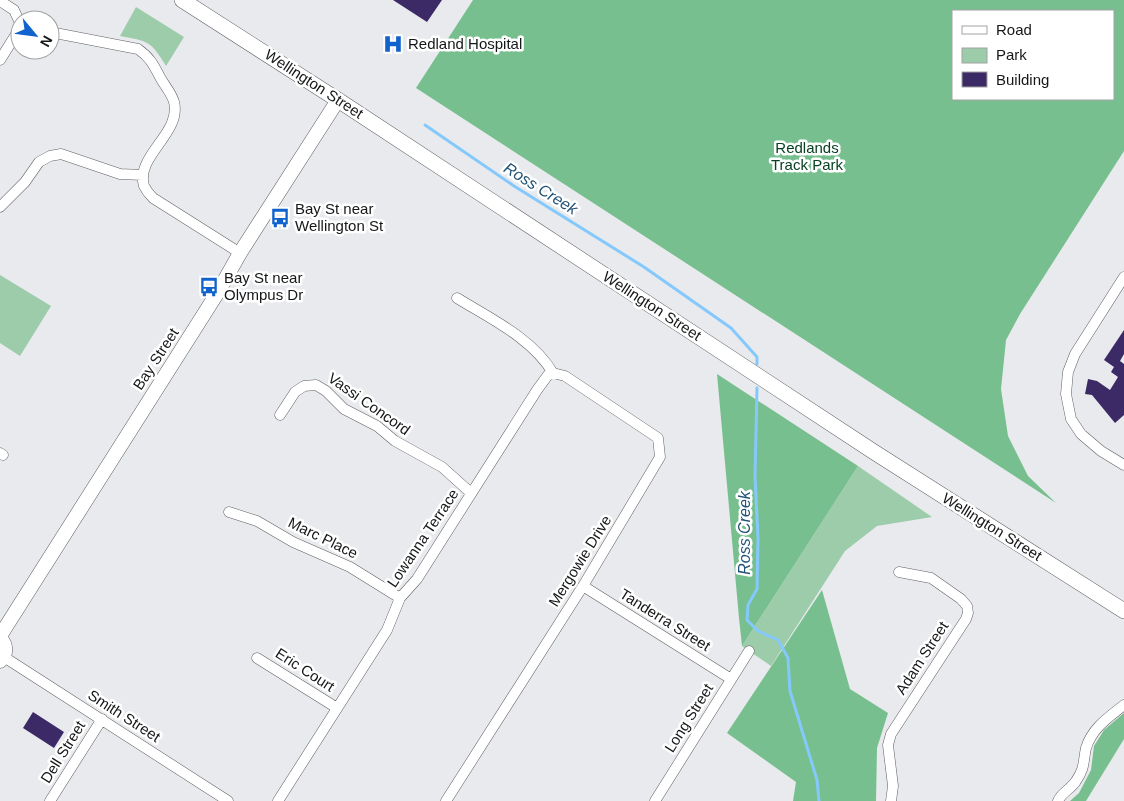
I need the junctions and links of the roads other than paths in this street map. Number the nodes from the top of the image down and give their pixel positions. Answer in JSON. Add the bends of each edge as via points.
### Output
{"nodes":[{"id":1,"x":182,"y":0,"type":"edge"},
{"id":2,"x":0,"y":1,"type":"edge"},
{"id":3,"x":14,"y":10,"type":"edge"},
{"id":4,"x":60,"y":34,"type":"edge"},
{"id":5,"x":10,"y":44,"type":"edge"},
{"id":6,"x":0,"y":60,"type":"edge"},
{"id":7,"x":338,"y":100,"type":"junction"},
{"id":8,"x":143,"y":175,"type":"junction"},
{"id":9,"x":0,"y":207,"type":"edge"},
{"id":10,"x":240,"y":253,"type":"junction"},
{"id":11,"x":1124,"y":277,"type":"edge"},
{"id":12,"x":457,"y":298,"type":"dead end"},
{"id":13,"x":553,"y":372,"type":"junction"},
{"id":14,"x":280,"y":415,"type":"dead end"},
{"id":15,"x":1124,"y":466,"type":"edge"},
{"id":16,"x":472,"y":493,"type":"junction"},
{"id":17,"x":229,"y":512,"type":"dead end"},
{"id":18,"x":899,"y":572,"type":"dead end"},
{"id":19,"x":583,"y":586,"type":"junction"},
{"id":20,"x":400,"y":598,"type":"junction"},
{"id":21,"x":1124,"y":611,"type":"edge"},
{"id":22,"x":0,"y":637,"type":"edge"},
{"id":23,"x":749,"y":651,"type":"dead end"},
{"id":24,"x":257,"y":658,"type":"dead end"},
{"id":25,"x":2,"y":659,"type":"edge"},
{"id":26,"x":732,"y":679,"type":"junction"},
{"id":27,"x":1124,"y":705,"type":"edge"},
{"id":28,"x":337,"y":708,"type":"junction"},
{"id":29,"x":102,"y":719,"type":"junction"},
{"id":30,"x":50,"y":801,"type":"edge"},
{"id":31,"x":228,"y":801,"type":"edge"},
{"id":32,"x":278,"y":801,"type":"edge"},
{"id":33,"x":446,"y":801,"type":"edge"},
{"id":34,"x":655,"y":801,"type":"edge"},
{"id":35,"x":891,"y":801,"type":"edge"},
{"id":36,"x":1058,"y":801,"type":"edge"}],
"edges":[{"from":1,"to":7,"type":"main road","name":"Wellington Street"},
{"from":2,"to":3,"type":"street"},
{"from":4,"to":8,"type":"street","via":[[138,49],[148,55],[174,101],[175,112]]},
{"from":5,"to":6,"type":"street"},
{"from":7,"to":10,"type":"street","name":"Bay Street"},
{"from":7,"to":21,"type":"main road","name":"Wellington Street","via":[[874,452]]},
{"from":8,"to":9,"type":"street","via":[[120,174],[61,154],[50,156],[39,162],[25,182]]},
{"from":8,"to":10,"type":"street","via":[[144,187],[153,198]]},
{"from":10,"to":22,"type":"street","name":"Bay Street"},
{"from":11,"to":15,"type":"street","via":[[1074,354],[1066,394],[1071,418],[1081,434]]},
{"from":12,"to":13,"type":"street","via":[[513,332],[540,355]]},
{"from":13,"to":16,"type":"street","name":"Lowanna Terrace","via":[[537,390]]},
{"from":13,"to":19,"type":"street","name":"Mergowie Drive","via":[[565,376],[658,438],[660,457]]},
{"from":14,"to":16,"type":"street","name":"Vassi Concord","via":[[295,392],[304,386],[316,385],[344,409],[378,426],[401,445],[442,467]]},
{"from":16,"to":20,"type":"street","name":"Lowanna Terrace","via":[[417,580]]},
{"from":17,"to":20,"type":"street","name":"Marc Place","via":[[257,521],[293,542],[350,567]]},
{"from":18,"to":35,"type":"street","name":"Adam Street","via":[[931,578],[962,599],[968,613],[891,734],[888,745],[893,786]]},
{"from":19,"to":26,"type":"street","name":"Tanderra Street"},
{"from":19,"to":33,"type":"street","name":"Mergowie Drive"},
{"from":20,"to":28,"type":"street","name":"Lowanna Terrace","via":[[387,630]]},
{"from":22,"to":25,"type":"street","via":[[5,646]]},
{"from":23,"to":26,"type":"street","name":"Long Street"},
{"from":24,"to":28,"type":"street","name":"Eric Court"},
{"from":25,"to":29,"type":"street","name":"Smith Street"},
{"from":26,"to":34,"type":"street","name":"Long Street"},
{"from":27,"to":36,"type":"street","via":[[1099,725],[1087,747],[1084,768],[1075,784]]},
{"from":28,"to":32,"type":"street","name":"Lowanna Terrace"},
{"from":29,"to":30,"type":"street","name":"Dell Street"},
{"from":29,"to":31,"type":"street","name":"Smith Street"}]}
